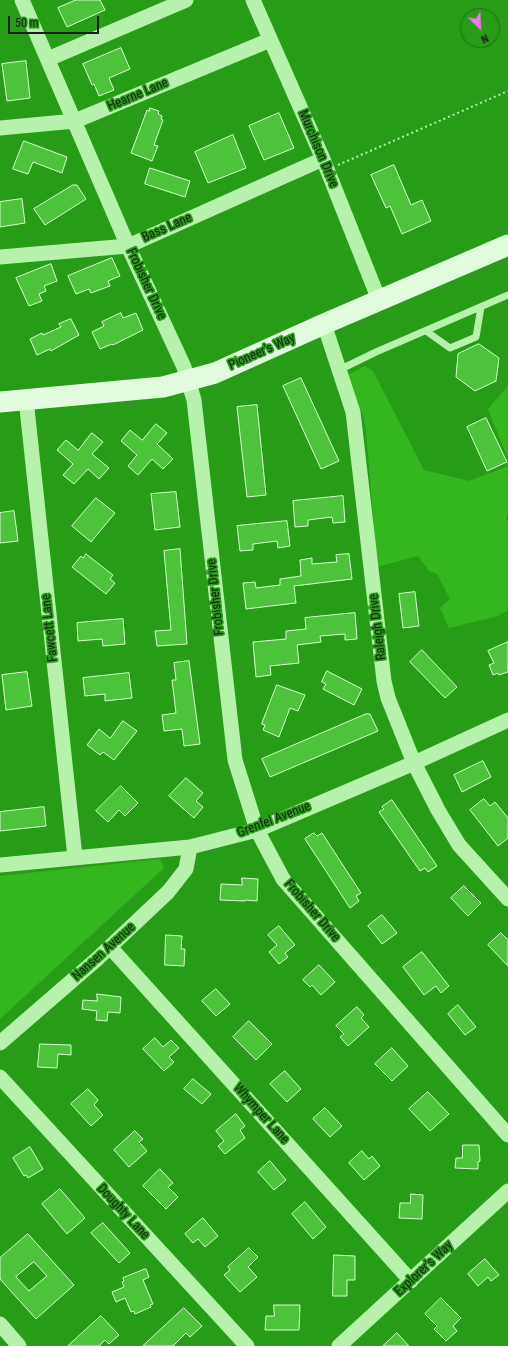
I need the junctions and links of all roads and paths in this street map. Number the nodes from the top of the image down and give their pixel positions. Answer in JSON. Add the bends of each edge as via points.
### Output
{"nodes":[{"id":1,"x":22,"y":0,"type":"edge"},
{"id":2,"x":186,"y":0,"type":"edge"},
{"id":3,"x":253,"y":0,"type":"edge"},
{"id":4,"x":270,"y":40,"type":"junction"},
{"id":5,"x":48,"y":59,"type":"junction"},
{"id":6,"x":508,"y":91,"type":"edge"},
{"id":7,"x":75,"y":121,"type":"junction"},
{"id":8,"x":0,"y":128,"type":"edge"},
{"id":9,"x":325,"y":165,"type":"junction"},
{"id":10,"x":508,"y":245,"type":"edge"},
{"id":11,"x":128,"y":246,"type":"junction"},
{"id":12,"x":0,"y":257,"type":"edge"},
{"id":13,"x":508,"y":295,"type":"edge"},
{"id":14,"x":379,"y":300,"type":"junction"},
{"id":15,"x":481,"y":307,"type":"junction"},
{"id":16,"x":324,"y":324,"type":"junction"},
{"id":17,"x":426,"y":331,"type":"junction"},
{"id":18,"x":339,"y":370,"type":"junction"},
{"id":19,"x":188,"y":380,"type":"junction"},
{"id":20,"x":26,"y":400,"type":"junction"},
{"id":21,"x":0,"y":402,"type":"edge"},
{"id":22,"x":508,"y":720,"type":"edge"},
{"id":23,"x":414,"y":762,"type":"junction"},
{"id":24,"x":257,"y":830,"type":"junction"},
{"id":25,"x":190,"y":847,"type":"junction"},
{"id":26,"x":75,"y":857,"type":"junction"},
{"id":27,"x":0,"y":865,"type":"edge"},
{"id":28,"x":508,"y":899,"type":"edge"},
{"id":29,"x":110,"y":947,"type":"junction"},
{"id":30,"x":0,"y":1043,"type":"edge"},
{"id":31,"x":0,"y":1077,"type":"edge"},
{"id":32,"x":508,"y":1135,"type":"edge"},
{"id":33,"x":508,"y":1191,"type":"edge"},
{"id":34,"x":411,"y":1281,"type":"junction"},
{"id":35,"x":0,"y":1324,"type":"edge"},
{"id":36,"x":19,"y":1346,"type":"edge"},
{"id":37,"x":247,"y":1346,"type":"edge"},
{"id":38,"x":339,"y":1346,"type":"edge"}],
"edges":[{"from":1,"to":5,"type":"street","name":"Frobisher Drive"},
{"from":2,"to":5,"type":"street"},
{"from":3,"to":4,"type":"street","name":"Murchison Drive"},
{"from":4,"to":7,"type":"street","name":"Hearne Lane"},
{"from":4,"to":9,"type":"street","name":"Murchison Drive"},
{"from":5,"to":7,"type":"street","name":"Frobisher Drive"},
{"from":6,"to":9,"type":"path"},
{"from":7,"to":8,"type":"street","name":"Hearne Lane"},
{"from":7,"to":11,"type":"street","name":"Frobisher Drive"},
{"from":9,"to":11,"type":"street","name":"Bass Lane"},
{"from":9,"to":14,"type":"street","name":"Murchison Drive"},
{"from":10,"to":14,"type":"main road","name":"Pioneer's Way"},
{"from":11,"to":12,"type":"street","name":"Bass Lane"},
{"from":11,"to":19,"type":"street","name":"Frobisher Drive","via":[[184,366]]},
{"from":13,"to":15,"type":"lane"},
{"from":14,"to":16,"type":"main road","name":"Pioneer's Way"},
{"from":15,"to":17,"type":"lane"},
{"from":15,"to":17,"type":"lane","via":[[476,337],[450,348]]},
{"from":16,"to":18,"type":"street","name":"Raleigh Drive"},
{"from":16,"to":19,"type":"main road","name":"Pioneer's Way","via":[[215,374]]},
{"from":17,"to":18,"type":"lane"},
{"from":18,"to":23,"type":"street","name":"Raleigh Drive","via":[[353,412],[384,681],[388,698]]},
{"from":19,"to":20,"type":"main road","name":"Pioneer's Way","via":[[163,387]]},
{"from":19,"to":24,"type":"street","name":"Frobisher Drive","via":[[194,400],[235,760]]},
{"from":20,"to":21,"type":"main road","name":"Pioneer's Way"},
{"from":20,"to":26,"type":"street","name":"Fawcett Lane"},
{"from":22,"to":23,"type":"street","name":"Grenfel Avenue"},
{"from":23,"to":24,"type":"street","name":"Grenfel Avenue"},
{"from":23,"to":28,"type":"street","name":"Raleigh Drive","via":[[459,845]]},
{"from":24,"to":25,"type":"street","name":"Grenfel Avenue"},
{"from":24,"to":32,"type":"street","name":"Frobisher Drive","via":[[283,879]]},
{"from":25,"to":26,"type":"street","name":"Grenfel Avenue"},
{"from":25,"to":29,"type":"street","name":"Nansen Avenue","via":[[186,869],[168,892]]},
{"from":26,"to":27,"type":"street","name":"Grenfel Avenue"},
{"from":29,"to":30,"type":"street","name":"Nansen Avenue"},
{"from":29,"to":34,"type":"street","name":"Whymper Lane"},
{"from":31,"to":37,"type":"street","name":"Doughty Lane"},
{"from":33,"to":34,"type":"street","name":"Explorer's Way"},
{"from":34,"to":38,"type":"street","name":"Explorer's Way"},
{"from":35,"to":36,"type":"street"}]}
